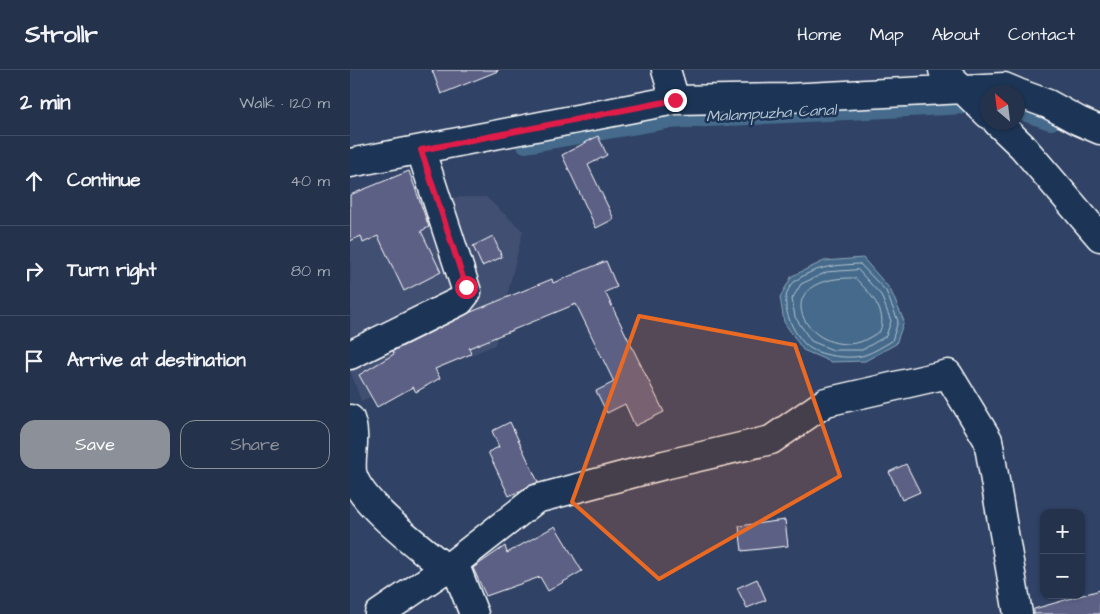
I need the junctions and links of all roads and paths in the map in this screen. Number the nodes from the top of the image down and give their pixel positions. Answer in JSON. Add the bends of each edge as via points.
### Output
{"nodes":[{"id":1,"x":666,"y":70,"type":"edge"},
{"id":2,"x":943,"y":70,"type":"edge"},
{"id":3,"x":1025,"y":96,"type":"edge"},
{"id":4,"x":675,"y":100,"type":"junction"},
{"id":5,"x":980,"y":106,"type":"edge"},
{"id":6,"x":980,"y":107,"type":"edge"},
{"id":7,"x":1005,"y":130,"type":"edge"},
{"id":8,"x":1100,"y":130,"type":"edge"},
{"id":9,"x":421,"y":150,"type":"junction"},
{"id":10,"x":350,"y":163,"type":"edge"},
{"id":11,"x":1100,"y":237,"type":"edge"},
{"id":12,"x":350,"y":355,"type":"edge"},
{"id":13,"x":350,"y":419,"type":"edge"},
{"id":14,"x":449,"y":565,"type":"junction"},
{"id":15,"x":379,"y":614,"type":"edge"},
{"id":16,"x":474,"y":614,"type":"edge"},
{"id":17,"x":1018,"y":614,"type":"edge"}],
"edges":[{"from":1,"to":4,"type":"street"},
{"from":2,"to":5,"type":"street"},
{"from":3,"to":8,"type":"street"},
{"from":4,"to":6,"type":"street"},
{"from":4,"to":9,"type":"street"},
{"from":7,"to":11,"type":"street"},
{"from":9,"to":10,"type":"street"},
{"from":9,"to":12,"type":"street","via":[[467,292],[460,301]]},
{"from":13,"to":14,"type":"street","via":[[354,437],[352,473],[357,484],[388,519]]},
{"from":14,"to":15,"type":"street"},
{"from":14,"to":16,"type":"street"},
{"from":14,"to":17,"type":"street","via":[[536,499],[771,440],[826,402],[948,374],[988,440]]}]}
